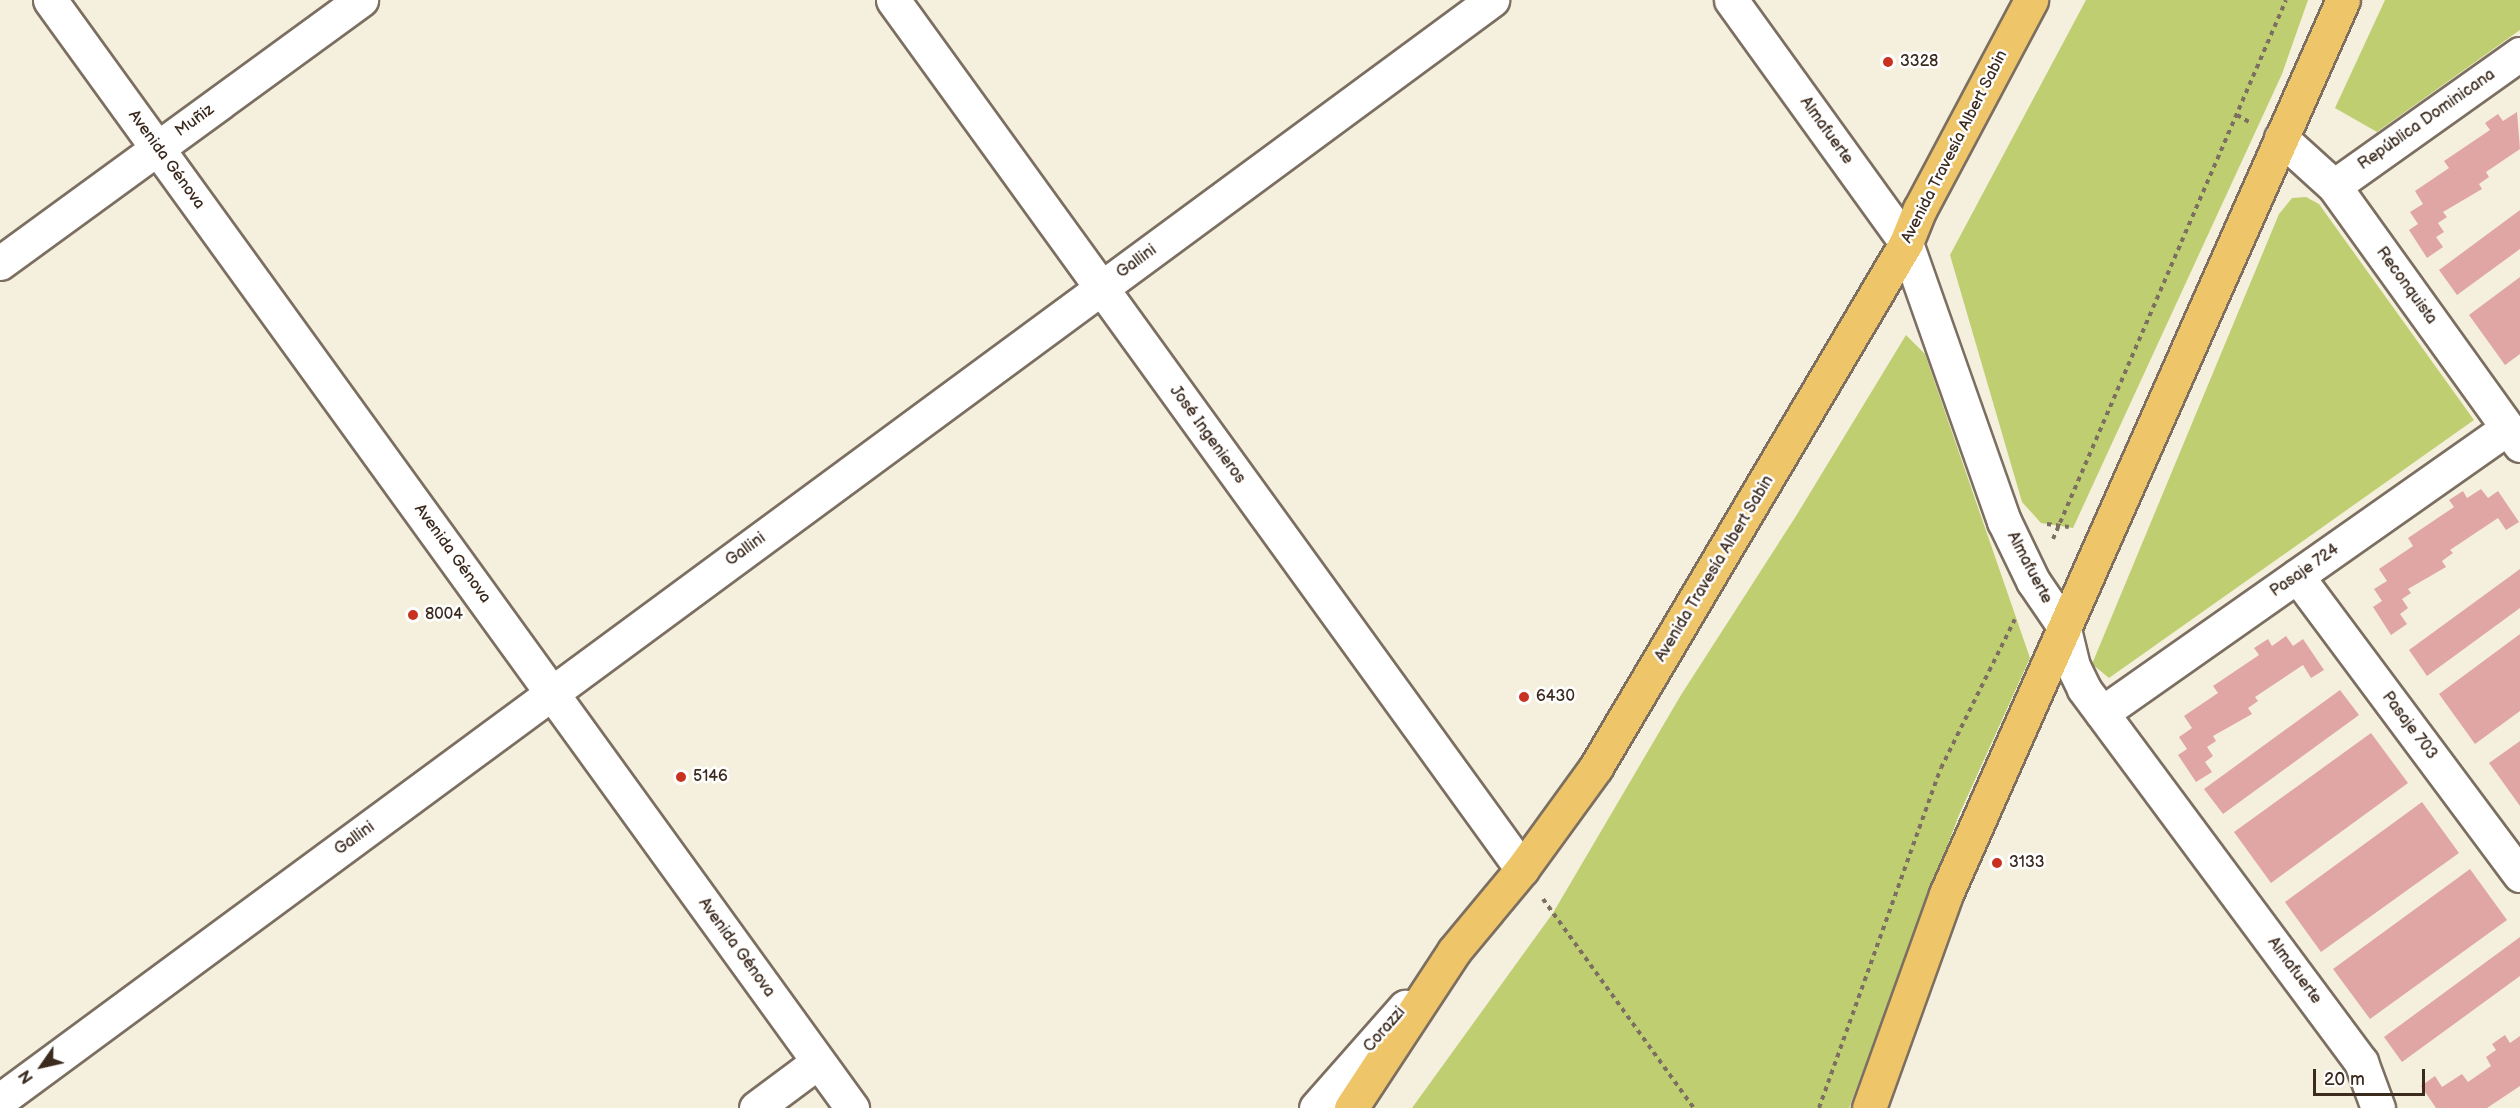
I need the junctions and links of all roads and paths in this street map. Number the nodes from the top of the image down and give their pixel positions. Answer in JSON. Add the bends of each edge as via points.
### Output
{"nodes":[{"id":1,"x":50,"y":0,"type":"edge"},
{"id":2,"x":361,"y":0,"type":"edge"},
{"id":3,"x":893,"y":0,"type":"edge"},
{"id":4,"x":1492,"y":0,"type":"edge"},
{"id":5,"x":1731,"y":0,"type":"edge"},
{"id":6,"x":2031,"y":0,"type":"edge"},
{"id":7,"x":2286,"y":0,"type":"edge"},
{"id":8,"x":2343,"y":0,"type":"edge"},
{"id":9,"x":2520,"y":54,"type":"edge"},
{"id":10,"x":2281,"y":138,"type":"junction"},
{"id":11,"x":158,"y":148,"type":"junction"},
{"id":12,"x":2334,"y":186,"type":"junction"},
{"id":13,"x":1906,"y":243,"type":"junction"},
{"id":14,"x":0,"y":263,"type":"edge"},
{"id":15,"x":1101,"y":289,"type":"junction"},
{"id":16,"x":2514,"y":436,"type":"edge"},
{"id":17,"x":2059,"y":526,"type":"dead end"},
{"id":18,"x":2297,"y":576,"type":"junction"},
{"id":19,"x":2016,"y":616,"type":"dead end"},
{"id":20,"x":2063,"y":625,"type":"junction"},
{"id":21,"x":552,"y":693,"type":"junction"},
{"id":22,"x":2102,"y":713,"type":"junction"},
{"id":23,"x":1522,"y":869,"type":"junction"},
{"id":24,"x":2520,"y":875,"type":"edge"},
{"id":25,"x":1454,"y":951,"type":"junction"},
{"id":26,"x":818,"y":1062,"type":"junction"},
{"id":27,"x":6,"y":1097,"type":"edge"},
{"id":28,"x":756,"y":1108,"type":"edge"},
{"id":29,"x":852,"y":1108,"type":"edge"},
{"id":30,"x":1316,"y":1108,"type":"edge"},
{"id":31,"x":1351,"y":1108,"type":"edge"},
{"id":32,"x":1694,"y":1108,"type":"edge"},
{"id":33,"x":1820,"y":1108,"type":"edge"},
{"id":34,"x":1869,"y":1108,"type":"edge"},
{"id":35,"x":2379,"y":1108,"type":"edge"}],
"edges":[{"from":1,"to":11,"type":"street","name":"Avenida Génova"},
{"from":2,"to":11,"type":"street","name":"Muñiz"},
{"from":3,"to":15,"type":"street","name":"José Ingenieros"},
{"from":4,"to":15,"type":"street","name":"Gallini"},
{"from":5,"to":13,"type":"street","name":"Almafuerte"},
{"from":6,"to":13,"type":"main road","name":"Avenida Travesía Albert Sabin","via":[[1920,209]]},
{"from":7,"to":17,"type":"path"},
{"from":8,"to":10,"type":"main road"},
{"from":9,"to":12,"type":"street","name":"República Dominicana"},
{"from":10,"to":12,"type":"street","name":"Reconquista"},
{"from":10,"to":20,"type":"main road"},
{"from":11,"to":14,"type":"street","name":"Muñiz"},
{"from":11,"to":21,"type":"street","name":"Avenida Génova"},
{"from":12,"to":16,"type":"street","name":"Reconquista"},
{"from":13,"to":20,"type":"street","name":"Almafuerte","via":[[2004,521],[2032,581]]},
{"from":13,"to":23,"type":"main road","name":"Avenida Travesía Albert Sabin","via":[[1596,767]]},
{"from":15,"to":21,"type":"street","name":"Gallini"},
{"from":15,"to":23,"type":"street","name":"José Ingenieros"},
{"from":16,"to":18,"type":"street","name":"Pasaje 724"},
{"from":18,"to":22,"type":"street","name":"Pasaje 724"},
{"from":18,"to":24,"type":"street","name":"Pasaje 703"},
{"from":19,"to":33,"type":"path","via":[[1941,768]]},
{"from":20,"to":22,"type":"street","name":"Almafuerte","via":[[2073,666]]},
{"from":20,"to":34,"type":"main road","via":[[1946,894]]},
{"from":21,"to":26,"type":"street","name":"Avenida Génova"},
{"from":21,"to":27,"type":"street","name":"Gallini"},
{"from":22,"to":35,"type":"street","name":"Almafuerte","via":[[2361,1062]]},
{"from":23,"to":25,"type":"main road","name":"Avenida Travesía Albert Sabin"},
{"from":23,"to":32,"type":"path"},
{"from":25,"to":30,"type":"street","name":"Corazzi"},
{"from":25,"to":31,"type":"main road","name":"Avenida Travesía Albert Sabin"},
{"from":26,"to":28,"type":"street"},
{"from":26,"to":29,"type":"street","name":"Avenida Génova"}]}
